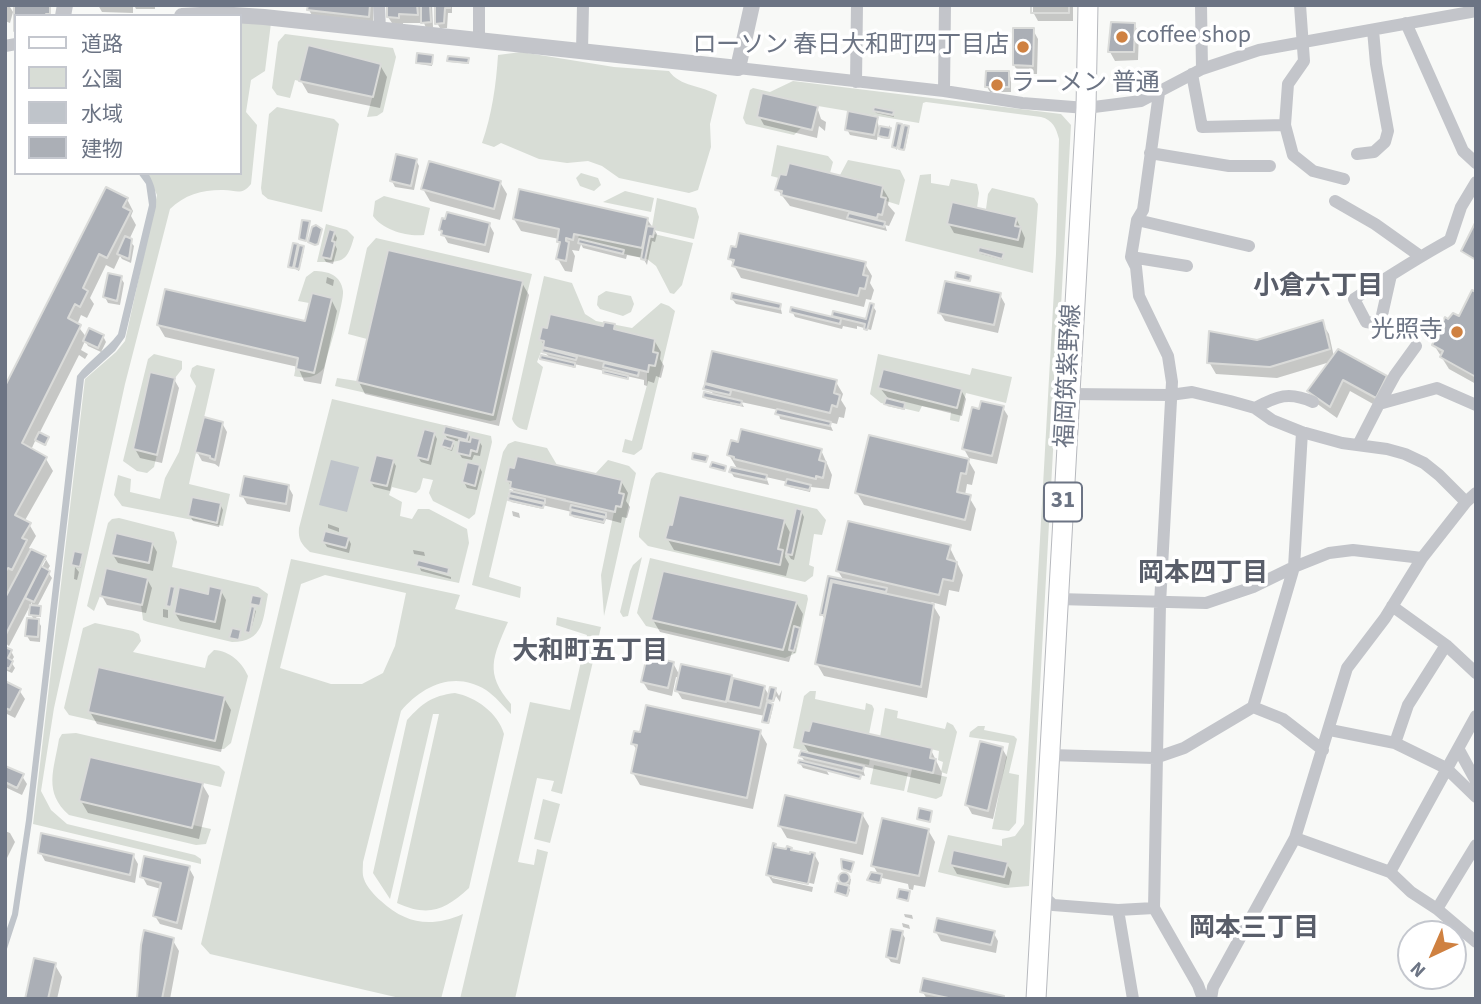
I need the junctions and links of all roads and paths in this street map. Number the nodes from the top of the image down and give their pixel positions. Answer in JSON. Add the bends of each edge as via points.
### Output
{"nodes":[{"id":1,"x":379,"y":5,"type":"edge"},
{"id":2,"x":478,"y":5,"type":"edge"},
{"id":3,"x":583,"y":5,"type":"edge"},
{"id":4,"x":752,"y":5,"type":"edge"},
{"id":5,"x":856,"y":5,"type":"edge"},
{"id":6,"x":945,"y":5,"type":"edge"},
{"id":7,"x":1088,"y":5,"type":"edge"},
{"id":8,"x":1201,"y":5,"type":"edge"},
{"id":9,"x":1300,"y":5,"type":"edge"},
{"id":10,"x":1469,"y":10,"type":"edge"},
{"id":11,"x":242,"y":17,"type":"edge"},
{"id":12,"x":1406,"y":23,"type":"junction"},
{"id":13,"x":1373,"y":30,"type":"junction"},
{"id":14,"x":380,"y":31,"type":"junction"},
{"id":15,"x":479,"y":40,"type":"junction"},
{"id":16,"x":1301,"y":42,"type":"junction"},
{"id":17,"x":582,"y":51,"type":"junction"},
{"id":18,"x":738,"y":68,"type":"junction"},
{"id":19,"x":1197,"y":71,"type":"junction"},
{"id":20,"x":856,"y":82,"type":"junction"},
{"id":21,"x":944,"y":92,"type":"junction"},
{"id":22,"x":1159,"y":93,"type":"junction"},
{"id":23,"x":1086,"y":108,"type":"junction"},
{"id":24,"x":1285,"y":125,"type":"junction"},
{"id":25,"x":1150,"y":153,"type":"junction"},
{"id":26,"x":1357,"y":155,"type":"dead end"},
{"id":27,"x":1476,"y":163,"type":"edge"},
{"id":28,"x":1270,"y":166,"type":"dead end"},
{"id":29,"x":1344,"y":179,"type":"dead end"},
{"id":30,"x":1476,"y":181,"type":"edge"},
{"id":31,"x":1335,"y":201,"type":"dead end"},
{"id":32,"x":1137,"y":220,"type":"junction"},
{"id":33,"x":1249,"y":246,"type":"dead end"},
{"id":34,"x":1420,"y":256,"type":"junction"},
{"id":35,"x":1131,"y":257,"type":"junction"},
{"id":36,"x":1187,"y":267,"type":"dead end"},
{"id":37,"x":1391,"y":275,"type":"dead end"},
{"id":38,"x":1416,"y":346,"type":"dead end"},
{"id":39,"x":1070,"y":394,"type":"junction"},
{"id":40,"x":1170,"y":394,"type":"junction"},
{"id":41,"x":1313,"y":402,"type":"dead end"},
{"id":42,"x":1379,"y":404,"type":"junction"},
{"id":43,"x":1476,"y":405,"type":"edge"},
{"id":44,"x":1255,"y":408,"type":"junction"},
{"id":45,"x":1302,"y":432,"type":"junction"},
{"id":46,"x":1358,"y":445,"type":"junction"},
{"id":47,"x":1476,"y":493,"type":"edge"},
{"id":48,"x":1466,"y":502,"type":"junction"},
{"id":49,"x":1422,"y":558,"type":"junction"},
{"id":50,"x":1294,"y":567,"type":"junction"},
{"id":51,"x":1058,"y":599,"type":"junction"},
{"id":52,"x":1160,"y":604,"type":"junction"},
{"id":53,"x":1392,"y":606,"type":"junction"},
{"id":54,"x":1446,"y":645,"type":"junction"},
{"id":55,"x":1476,"y":673,"type":"edge"},
{"id":56,"x":1253,"y":707,"type":"junction"},
{"id":57,"x":1476,"y":716,"type":"edge"},
{"id":58,"x":1330,"y":730,"type":"junction"},
{"id":59,"x":1395,"y":743,"type":"junction"},
{"id":60,"x":1324,"y":750,"type":"junction"},
{"id":61,"x":1459,"y":750,"type":"junction"},
{"id":62,"x":1050,"y":755,"type":"junction"},
{"id":63,"x":1156,"y":758,"type":"junction"},
{"id":64,"x":1446,"y":768,"type":"junction"},
{"id":65,"x":1476,"y":781,"type":"edge"},
{"id":66,"x":1476,"y":797,"type":"edge"},
{"id":67,"x":1295,"y":838,"type":"junction"},
{"id":68,"x":1476,"y":845,"type":"edge"},
{"id":69,"x":1391,"y":872,"type":"junction"},
{"id":70,"x":1042,"y":895,"type":"junction"},
{"id":71,"x":1154,"y":908,"type":"junction"},
{"id":72,"x":1437,"y":909,"type":"junction"},
{"id":73,"x":1118,"y":910,"type":"junction"},
{"id":74,"x":1476,"y":942,"type":"edge"},
{"id":75,"x":1036,"y":999,"type":"edge"},
{"id":76,"x":1133,"y":999,"type":"edge"},
{"id":77,"x":1203,"y":999,"type":"edge"},
{"id":78,"x":1211,"y":999,"type":"edge"}],
"edges":[{"from":1,"to":14,"type":"street"},
{"from":2,"to":15,"type":"street"},
{"from":3,"to":17,"type":"street"},
{"from":4,"to":18,"type":"street"},
{"from":5,"to":20,"type":"street"},
{"from":6,"to":21,"type":"street"},
{"from":7,"to":23,"type":"main road","name":"福岡筑紫野線","number":"31"},
{"from":8,"to":19,"type":"street"},
{"from":9,"to":16,"type":"street"},
{"from":10,"to":12,"type":"street"},
{"from":11,"to":14,"type":"street"},
{"from":12,"to":13,"type":"street"},
{"from":12,"to":27,"type":"street","via":[[1463,151]]},
{"from":13,"to":16,"type":"street"},
{"from":13,"to":26,"type":"street","via":[[1388,131],[1385,142],[1374,152]]},
{"from":14,"to":15,"type":"street"},
{"from":15,"to":17,"type":"street"},
{"from":16,"to":19,"type":"street","via":[[1259,50]]},
{"from":16,"to":24,"type":"street","via":[[1304,61],[1288,84]]},
{"from":17,"to":18,"type":"street"},
{"from":18,"to":20,"type":"street"},
{"from":19,"to":22,"type":"street"},
{"from":19,"to":24,"type":"street","via":[[1202,127]]},
{"from":20,"to":21,"type":"street"},
{"from":21,"to":23,"type":"street"},
{"from":22,"to":23,"type":"street","via":[[1141,101]]},
{"from":22,"to":25,"type":"street"},
{"from":23,"to":39,"type":"main road","name":"福岡筑紫野線","number":"31"},
{"from":24,"to":29,"type":"street","via":[[1293,155],[1313,171]]},
{"from":25,"to":28,"type":"street","via":[[1229,166]]},
{"from":25,"to":32,"type":"street","via":[[1143,210]]},
{"from":30,"to":34,"type":"street","via":[[1450,240]]},
{"from":31,"to":34,"type":"street"},
{"from":32,"to":33,"type":"street"},
{"from":32,"to":35,"type":"street"},
{"from":34,"to":37,"type":"street"},
{"from":35,"to":36,"type":"street"},
{"from":35,"to":40,"type":"street","via":[[1139,296],[1168,356]]},
{"from":38,"to":42,"type":"street"},
{"from":39,"to":40,"type":"street"},
{"from":39,"to":51,"type":"main road","name":"福岡筑紫野線","number":"31"},
{"from":40,"to":44,"type":"street","via":[[1192,392]]},
{"from":40,"to":52,"type":"street"},
{"from":41,"to":44,"type":"street","via":[[1297,395],[1274,398]]},
{"from":42,"to":43,"type":"street","via":[[1437,388]]},
{"from":42,"to":46,"type":"street"},
{"from":44,"to":45,"type":"street"},
{"from":45,"to":46,"type":"street"},
{"from":45,"to":50,"type":"street"},
{"from":46,"to":48,"type":"street","via":[[1396,451],[1424,463]]},
{"from":47,"to":48,"type":"street"},
{"from":48,"to":49,"type":"street"},
{"from":49,"to":50,"type":"street","via":[[1353,550],[1329,553]]},
{"from":49,"to":53,"type":"street"},
{"from":50,"to":52,"type":"street","via":[[1206,603]]},
{"from":50,"to":56,"type":"street"},
{"from":51,"to":52,"type":"street"},
{"from":51,"to":62,"type":"main road","name":"福岡筑紫野線","number":"31"},
{"from":52,"to":63,"type":"street"},
{"from":53,"to":54,"type":"street"},
{"from":53,"to":58,"type":"street","via":[[1347,668]]},
{"from":54,"to":55,"type":"street"},
{"from":54,"to":59,"type":"street","via":[[1408,705]]},
{"from":56,"to":60,"type":"street","via":[[1283,719]]},
{"from":56,"to":63,"type":"street","via":[[1184,748]]},
{"from":57,"to":61,"type":"street"},
{"from":58,"to":59,"type":"street"},
{"from":58,"to":60,"type":"street"},
{"from":59,"to":64,"type":"street"},
{"from":60,"to":67,"type":"street"},
{"from":61,"to":64,"type":"street"},
{"from":61,"to":65,"type":"street"},
{"from":62,"to":63,"type":"street"},
{"from":62,"to":70,"type":"main road","name":"福岡筑紫野線","number":"31"},
{"from":63,"to":71,"type":"street"},
{"from":64,"to":66,"type":"street"},
{"from":64,"to":69,"type":"street"},
{"from":67,"to":69,"type":"street"},
{"from":67,"to":78,"type":"street","via":[[1213,987]]},
{"from":68,"to":72,"type":"street"},
{"from":69,"to":72,"type":"street"},
{"from":70,"to":73,"type":"street","via":[[1053,905]]},
{"from":70,"to":75,"type":"main road","name":"福岡筑紫野線","number":"31"},
{"from":71,"to":73,"type":"street"},
{"from":71,"to":77,"type":"street"},
{"from":72,"to":74,"type":"street"},
{"from":73,"to":76,"type":"street"}]}
